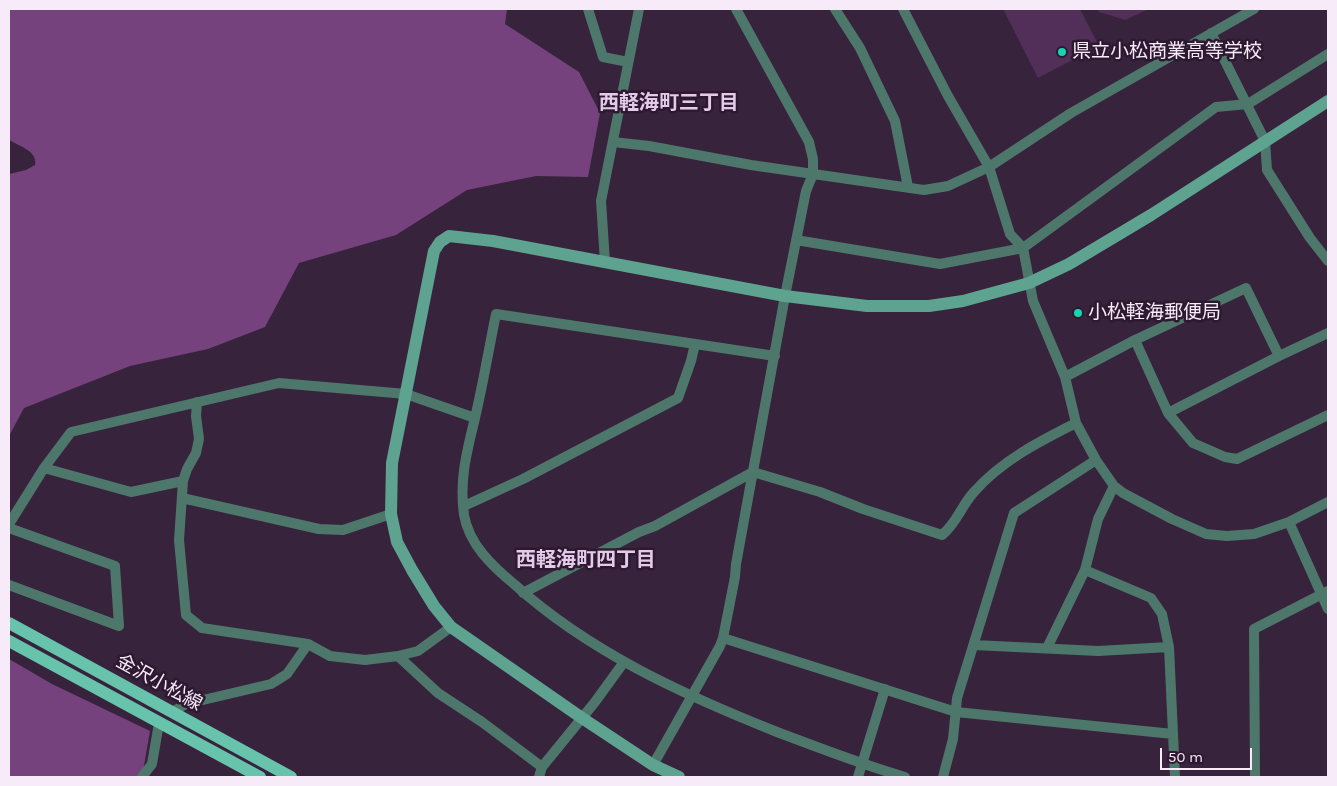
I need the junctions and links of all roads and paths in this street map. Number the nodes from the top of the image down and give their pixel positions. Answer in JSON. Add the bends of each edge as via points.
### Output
{"nodes":[{"id":1,"x":588,"y":9,"type":"edge"},
{"id":2,"x":639,"y":9,"type":"edge"},
{"id":3,"x":736,"y":9,"type":"edge"},
{"id":4,"x":835,"y":9,"type":"edge"},
{"id":5,"x":903,"y":9,"type":"edge"},
{"id":6,"x":1254,"y":9,"type":"edge"},
{"id":7,"x":1211,"y":33,"type":"junction"},
{"id":8,"x":1328,"y":54,"type":"edge"},
{"id":9,"x":628,"y":62,"type":"junction"},
{"id":10,"x":1328,"y":102,"type":"edge"},
{"id":11,"x":1248,"y":104,"type":"junction"},
{"id":12,"x":1265,"y":141,"type":"junction"},
{"id":13,"x":614,"y":142,"type":"junction"},
{"id":14,"x":989,"y":167,"type":"junction"},
{"id":15,"x":813,"y":174,"type":"junction"},
{"id":16,"x":908,"y":187,"type":"junction"},
{"id":17,"x":796,"y":240,"type":"junction"},
{"id":18,"x":1022,"y":248,"type":"junction"},
{"id":19,"x":1328,"y":261,"type":"edge"},
{"id":20,"x":604,"y":262,"type":"junction"},
{"id":21,"x":1029,"y":283,"type":"junction"},
{"id":22,"x":785,"y":296,"type":"junction"},
{"id":23,"x":1328,"y":333,"type":"edge"},
{"id":24,"x":1135,"y":340,"type":"junction"},
{"id":25,"x":695,"y":344,"type":"junction"},
{"id":26,"x":775,"y":356,"type":"junction"},
{"id":27,"x":1279,"y":356,"type":"junction"},
{"id":28,"x":1066,"y":377,"type":"junction"},
{"id":29,"x":406,"y":394,"type":"junction"},
{"id":30,"x":197,"y":402,"type":"junction"},
{"id":31,"x":1168,"y":413,"type":"junction"},
{"id":32,"x":1328,"y":415,"type":"edge"},
{"id":33,"x":475,"y":418,"type":"junction"},
{"id":34,"x":1076,"y":423,"type":"junction"},
{"id":35,"x":1096,"y":460,"type":"junction"},
{"id":36,"x":44,"y":468,"type":"junction"},
{"id":37,"x":754,"y":472,"type":"junction"},
{"id":38,"x":183,"y":481,"type":"junction"},
{"id":39,"x":1114,"y":486,"type":"junction"},
{"id":40,"x":182,"y":498,"type":"junction"},
{"id":41,"x":1328,"y":502,"type":"edge"},
{"id":42,"x":464,"y":506,"type":"junction"},
{"id":43,"x":390,"y":514,"type":"junction"},
{"id":44,"x":1289,"y":522,"type":"junction"},
{"id":45,"x":9,"y":524,"type":"edge"},
{"id":46,"x":9,"y":528,"type":"edge"},
{"id":47,"x":1085,"y":570,"type":"junction"},
{"id":48,"x":9,"y":585,"type":"edge"},
{"id":49,"x":1325,"y":592,"type":"edge"},
{"id":50,"x":523,"y":593,"type":"junction"},
{"id":51,"x":1328,"y":609,"type":"edge"},
{"id":52,"x":9,"y":623,"type":"edge"},
{"id":53,"x":451,"y":627,"type":"junction"},
{"id":54,"x":722,"y":638,"type":"junction"},
{"id":55,"x":9,"y":641,"type":"edge"},
{"id":56,"x":308,"y":644,"type":"junction"},
{"id":57,"x":974,"y":644,"type":"junction"},
{"id":58,"x":1168,"y":647,"type":"junction"},
{"id":59,"x":1047,"y":648,"type":"junction"},
{"id":60,"x":398,"y":656,"type":"junction"},
{"id":61,"x":624,"y":662,"type":"junction"},
{"id":62,"x":885,"y":689,"type":"junction"},
{"id":63,"x":692,"y":696,"type":"junction"},
{"id":64,"x":172,"y":712,"type":"junction"},
{"id":65,"x":956,"y":712,"type":"junction"},
{"id":66,"x":582,"y":718,"type":"junction"},
{"id":67,"x":159,"y":723,"type":"junction"},
{"id":68,"x":1173,"y":734,"type":"junction"},
{"id":69,"x":653,"y":765,"type":"junction"},
{"id":70,"x":861,"y":765,"type":"junction"},
{"id":71,"x":541,"y":772,"type":"edge"},
{"id":72,"x":142,"y":777,"type":"edge"},
{"id":73,"x":260,"y":777,"type":"edge"},
{"id":74,"x":291,"y":777,"type":"edge"},
{"id":75,"x":679,"y":777,"type":"edge"},
{"id":76,"x":858,"y":777,"type":"edge"},
{"id":77,"x":905,"y":777,"type":"edge"},
{"id":78,"x":943,"y":777,"type":"edge"},
{"id":79,"x":1175,"y":777,"type":"edge"},
{"id":80,"x":1255,"y":777,"type":"edge"}],
"edges":[{"from":1,"to":9,"type":"street","via":[[603,57]]},
{"from":2,"to":9,"type":"street"},
{"from":3,"to":15,"type":"street","via":[[808,142]]},
{"from":4,"to":16,"type":"street","via":[[860,48],[895,122]]},
{"from":5,"to":14,"type":"street"},
{"from":6,"to":7,"type":"street"},
{"from":7,"to":11,"type":"street"},
{"from":7,"to":14,"type":"street","via":[[1071,113]]},
{"from":8,"to":11,"type":"street"},
{"from":9,"to":13,"type":"street"},
{"from":10,"to":12,"type":"street"},
{"from":11,"to":12,"type":"street"},
{"from":11,"to":18,"type":"street","via":[[1216,107]]},
{"from":12,"to":19,"type":"street","via":[[1267,170]]},
{"from":12,"to":21,"type":"street","via":[[1151,215],[1069,264]]},
{"from":13,"to":15,"type":"street"},
{"from":13,"to":20,"type":"street","via":[[601,201]]},
{"from":14,"to":16,"type":"street","via":[[948,186],[924,190]]},
{"from":14,"to":18,"type":"street","via":[[1010,234]]},
{"from":15,"to":16,"type":"street"},
{"from":15,"to":17,"type":"street","via":[[806,191]]},
{"from":17,"to":18,"type":"street","via":[[940,264]]},
{"from":17,"to":22,"type":"street"},
{"from":18,"to":21,"type":"street"},
{"from":20,"to":22,"type":"street"},
{"from":20,"to":29,"type":"street","via":[[493,241],[449,236],[440,242],[434,251]]},
{"from":21,"to":22,"type":"street","via":[[981,297],[929,306],[867,306]]},
{"from":21,"to":28,"type":"street","via":[[1033,301]]},
{"from":22,"to":26,"type":"street"},
{"from":23,"to":27,"type":"street"},
{"from":24,"to":27,"type":"street","via":[[1246,288]]},
{"from":24,"to":28,"type":"street"},
{"from":24,"to":31,"type":"street"},
{"from":25,"to":26,"type":"street"},
{"from":25,"to":33,"type":"street","via":[[496,314]]},
{"from":25,"to":42,"type":"street","via":[[678,398]]},
{"from":26,"to":37,"type":"street"},
{"from":27,"to":31,"type":"street"},
{"from":28,"to":34,"type":"street"},
{"from":29,"to":30,"type":"street","via":[[279,383]]},
{"from":29,"to":33,"type":"street"},
{"from":29,"to":43,"type":"street","via":[[392,464]]},
{"from":30,"to":36,"type":"street","via":[[70,432]]},
{"from":30,"to":38,"type":"street","via":[[199,439]]},
{"from":31,"to":32,"type":"street","via":[[1193,443],[1237,459]]},
{"from":33,"to":42,"type":"street","via":[[462,474]]},
{"from":34,"to":35,"type":"street"},
{"from":34,"to":37,"type":"street","via":[[1004,464],[973,493],[952,527],[942,535]]},
{"from":35,"to":39,"type":"street"},
{"from":35,"to":57,"type":"street","via":[[1014,513]]},
{"from":36,"to":38,"type":"street","via":[[131,492]]},
{"from":36,"to":45,"type":"street"},
{"from":37,"to":50,"type":"street"},
{"from":37,"to":54,"type":"street"},
{"from":38,"to":40,"type":"street"},
{"from":39,"to":44,"type":"street","via":[[1206,534],[1254,534]]},
{"from":39,"to":47,"type":"street","via":[[1098,518]]},
{"from":40,"to":43,"type":"street","via":[[319,529],[343,530]]},
{"from":40,"to":56,"type":"street","via":[[179,540],[186,615],[202,628]]},
{"from":41,"to":44,"type":"street"},
{"from":42,"to":50,"type":"street","via":[[471,537],[490,563]]},
{"from":43,"to":53,"type":"street","via":[[397,542],[412,570]]},
{"from":44,"to":49,"type":"street"},
{"from":46,"to":48,"type":"street","via":[[115,566],[118,626]]},
{"from":47,"to":58,"type":"street","via":[[1151,598],[1162,614]]},
{"from":47,"to":59,"type":"street"},
{"from":49,"to":51,"type":"street"},
{"from":49,"to":80,"type":"street","via":[[1254,629]]},
{"from":50,"to":61,"type":"street","via":[[564,625]]},
{"from":52,"to":64,"type":"main road","name":"金沢小松線"},
{"from":53,"to":60,"type":"street","via":[[418,651]]},
{"from":53,"to":66,"type":"street"},
{"from":54,"to":62,"type":"street"},
{"from":54,"to":63,"type":"street"},
{"from":55,"to":67,"type":"main road","name":"金沢小松線"},
{"from":56,"to":60,"type":"street","via":[[330,656],[365,660]]},
{"from":56,"to":64,"type":"street","via":[[287,674],[271,684],[186,704]]},
{"from":57,"to":59,"type":"street"},
{"from":57,"to":65,"type":"street","via":[[957,698]]},
{"from":58,"to":59,"type":"street","via":[[1098,651]]},
{"from":58,"to":68,"type":"street"},
{"from":60,"to":71,"type":"street","via":[[438,693],[482,722]]},
{"from":61,"to":63,"type":"street"},
{"from":61,"to":66,"type":"street"},
{"from":62,"to":65,"type":"street"},
{"from":62,"to":70,"type":"street"},
{"from":63,"to":69,"type":"street"},
{"from":63,"to":70,"type":"street"},
{"from":64,"to":74,"type":"main road","name":"金沢小松線"},
{"from":65,"to":68,"type":"street"},
{"from":65,"to":78,"type":"street"},
{"from":66,"to":69,"type":"street"},
{"from":66,"to":71,"type":"street"},
{"from":67,"to":72,"type":"street","via":[[152,764]]},
{"from":67,"to":73,"type":"main road","name":"金沢小松線"},
{"from":68,"to":79,"type":"street"},
{"from":69,"to":75,"type":"street"},
{"from":70,"to":76,"type":"street"},
{"from":70,"to":77,"type":"street"}]}
